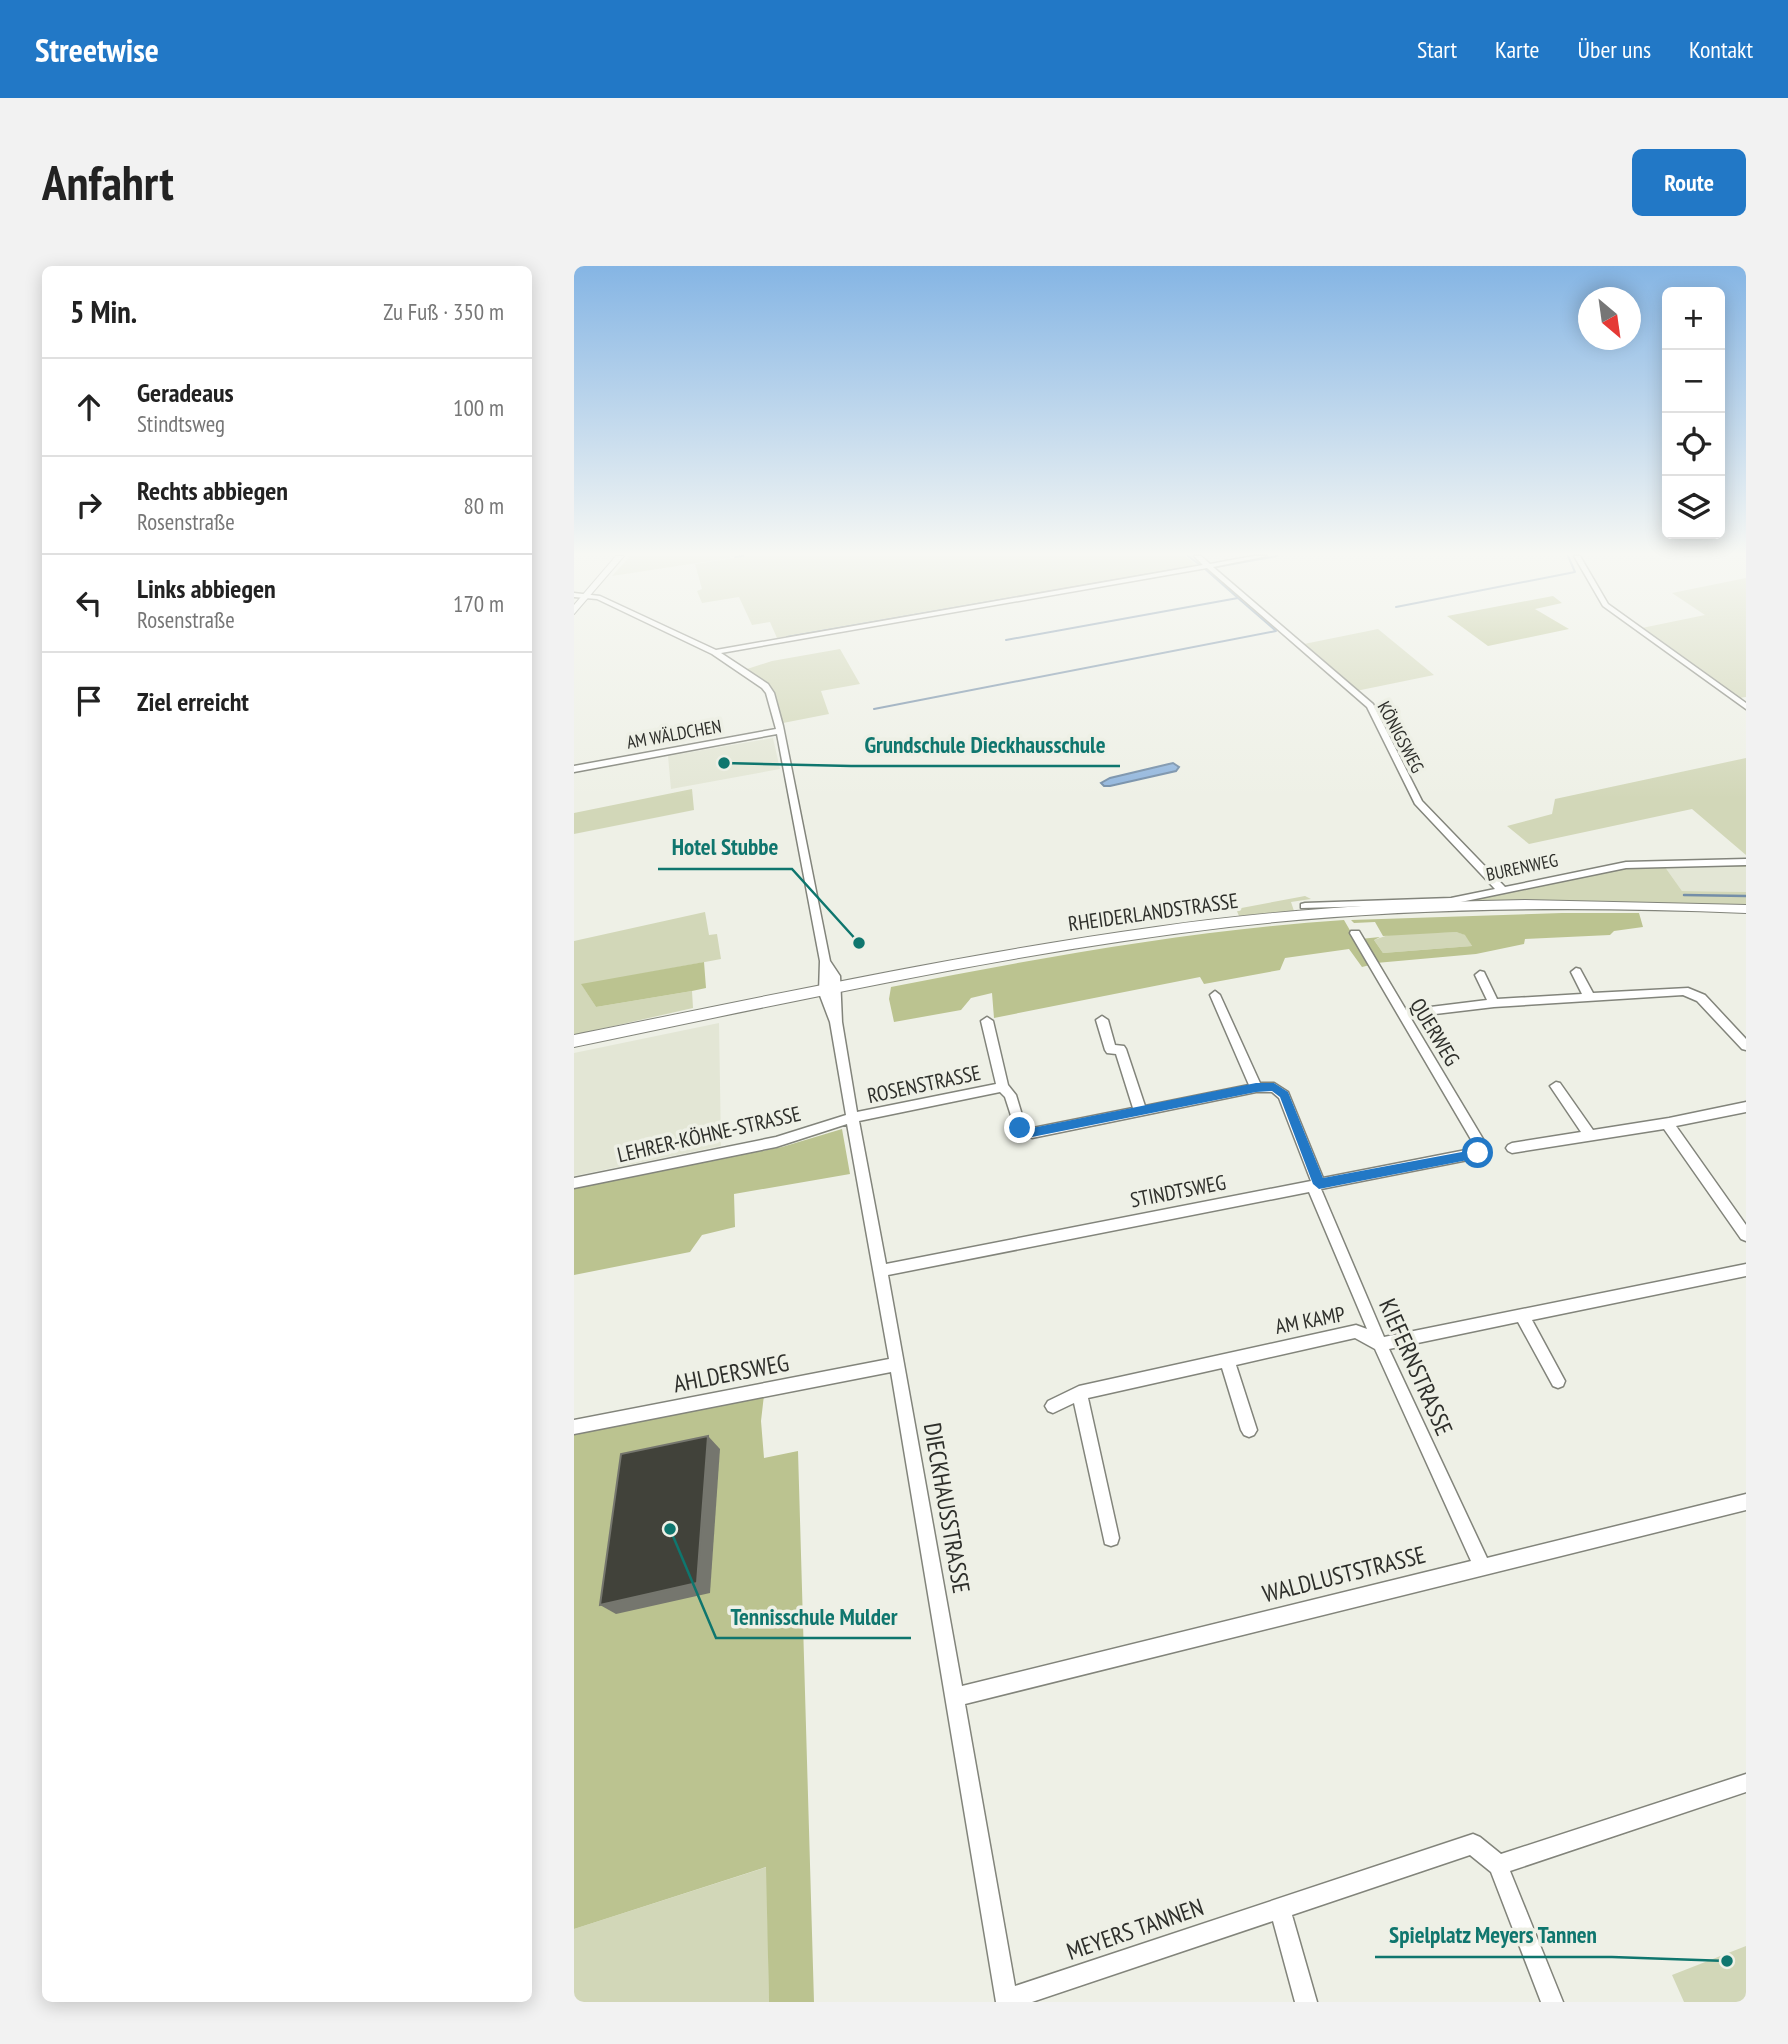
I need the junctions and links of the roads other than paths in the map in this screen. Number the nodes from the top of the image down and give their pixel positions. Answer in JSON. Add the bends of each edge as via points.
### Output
{"nodes":[{"id":1,"x":683,"y":637,"type":"edge"},
{"id":2,"x":800,"y":637,"type":"edge"},
{"id":3,"x":1291,"y":637,"type":"edge"},
{"id":4,"x":1650,"y":637,"type":"edge"},
{"id":5,"x":715,"y":652,"type":"junction"},
{"id":6,"x":1742,"y":699,"type":"edge"},
{"id":7,"x":1746,"y":706,"type":"edge"},
{"id":8,"x":780,"y":731,"type":"junction"},
{"id":9,"x":574,"y":769,"type":"edge"},
{"id":10,"x":1746,"y":862,"type":"edge"},
{"id":11,"x":1502,"y":890,"type":"junction"},
{"id":12,"x":1305,"y":906,"type":"dead end"},
{"id":13,"x":1746,"y":909,"type":"edge"},
{"id":14,"x":1355,"y":933,"type":"dead end"},
{"id":15,"x":1576,"y":972,"type":"dead end"},
{"id":16,"x":1480,"y":975,"type":"dead end"},
{"id":17,"x":830,"y":990,"type":"junction"},
{"id":18,"x":1214,"y":995,"type":"dead end"},
{"id":19,"x":1589,"y":996,"type":"junction"},
{"id":20,"x":1494,"y":1003,"type":"junction"},
{"id":21,"x":1402,"y":1014,"type":"junction"},
{"id":22,"x":1102,"y":1020,"type":"dead end"},
{"id":23,"x":987,"y":1021,"type":"dead end"},
{"id":24,"x":574,"y":1041,"type":"edge"},
{"id":25,"x":1746,"y":1046,"type":"edge"},
{"id":26,"x":1556,"y":1086,"type":"dead end"},
{"id":27,"x":1003,"y":1087,"type":"junction"},
{"id":28,"x":1256,"y":1087,"type":"junction"},
{"id":29,"x":1746,"y":1107,"type":"edge"},
{"id":30,"x":1140,"y":1110,"type":"junction"},
{"id":31,"x":852,"y":1118,"type":"junction"},
{"id":32,"x":1669,"y":1123,"type":"junction"},
{"id":33,"x":1590,"y":1136,"type":"junction"},
{"id":34,"x":1512,"y":1148,"type":"dead end"},
{"id":35,"x":1483,"y":1149,"type":"joint"},
{"id":36,"x":574,"y":1183,"type":"edge"},
{"id":37,"x":1316,"y":1185,"type":"junction"},
{"id":38,"x":1746,"y":1235,"type":"edge"},
{"id":39,"x":1746,"y":1270,"type":"edge"},
{"id":40,"x":879,"y":1271,"type":"junction"},
{"id":41,"x":1522,"y":1316,"type":"junction"},
{"id":42,"x":1380,"y":1344,"type":"junction"},
{"id":43,"x":1227,"y":1359,"type":"junction"},
{"id":44,"x":897,"y":1364,"type":"junction"},
{"id":45,"x":1558,"y":1381,"type":"dead end"},
{"id":46,"x":1079,"y":1393,"type":"junction"},
{"id":47,"x":1053,"y":1406,"type":"dead end"},
{"id":48,"x":574,"y":1427,"type":"edge"},
{"id":49,"x":1249,"y":1430,"type":"dead end"},
{"id":50,"x":1746,"y":1502,"type":"edge"},
{"id":51,"x":1111,"y":1538,"type":"dead end"},
{"id":52,"x":1482,"y":1566,"type":"junction"},
{"id":53,"x":955,"y":1697,"type":"junction"},
{"id":54,"x":1746,"y":1783,"type":"edge"},
{"id":55,"x":1498,"y":1865,"type":"junction"},
{"id":56,"x":1280,"y":1908,"type":"junction"},
{"id":57,"x":1006,"y":2001,"type":"edge"},
{"id":58,"x":1306,"y":2002,"type":"edge"},
{"id":59,"x":1552,"y":2002,"type":"edge"}],
"edges":[{"from":1,"to":5,"type":"street","name":"DIECKHAUSSTRASSE"},
{"from":2,"to":5,"type":"street"},
{"from":3,"to":11,"type":"street","name":"KÖNIGSWEG","via":[[1370,706],[1418,802]]},
{"from":4,"to":6,"type":"street"},
{"from":5,"to":8,"type":"street","name":"DIECKHAUSSTRASSE","via":[[765,686]]},
{"from":6,"to":7,"type":"street"},
{"from":8,"to":9,"type":"street","name":"AM WÄLDCHEN"},
{"from":8,"to":17,"type":"street","name":"DIECKHAUSSTRASSE"},
{"from":10,"to":11,"type":"street","name":"BURENWEG","via":[[1626,864]]},
{"from":11,"to":12,"type":"street","name":"BURENWEG","via":[[1451,901]]},
{"from":13,"to":17,"type":"main road","name":"RHEIDERLANDSTRASSE","via":[[1618,903],[1322,913],[1067,945]]},
{"from":14,"to":21,"type":"street","name":"QUERWEG"},
{"from":15,"to":19,"type":"street"},
{"from":16,"to":20,"type":"street"},
{"from":17,"to":24,"type":"main road","name":"RHEIDERLANDSTRASSE"},
{"from":17,"to":31,"type":"street","name":"DIECKHAUSSTRASSE","via":[[825,1004],[836,1022]]},
{"from":18,"to":28,"type":"street"},
{"from":19,"to":20,"type":"street"},
{"from":19,"to":25,"type":"street","via":[[1684,991],[1701,998]]},
{"from":20,"to":21,"type":"street"},
{"from":21,"to":35,"type":"street","name":"QUERWEG"},
{"from":22,"to":30,"type":"street","via":[[1111,1050],[1120,1049]]},
{"from":23,"to":27,"type":"street","name":"ROSENSTRASSE"},
{"from":26,"to":33,"type":"street"},
{"from":27,"to":30,"type":"street","name":"ROSENSTRASSE","via":[[1020,1128],[1032,1132]]},
{"from":27,"to":31,"type":"street","name":"ROSENSTRASSE"},
{"from":28,"to":30,"type":"street","name":"ROSENSTRASSE"},
{"from":28,"to":37,"type":"street","via":[[1274,1087],[1284,1094]]},
{"from":29,"to":32,"type":"street"},
{"from":31,"to":36,"type":"street","name":"LEHRER-KÖHNE-STRASSE","via":[[776,1142]]},
{"from":31,"to":40,"type":"street","name":"DIECKHAUSSTRASSE"},
{"from":32,"to":33,"type":"street"},
{"from":32,"to":38,"type":"street"},
{"from":33,"to":34,"type":"street"},
{"from":35,"to":37,"type":"street","name":"STINDTSWEG"},
{"from":37,"to":40,"type":"street","name":"STINDTSWEG"},
{"from":37,"to":42,"type":"street","name":"KIEFERNSTRASSE"},
{"from":39,"to":41,"type":"street"},
{"from":40,"to":44,"type":"street","name":"DIECKHAUSSTRASSE"},
{"from":41,"to":42,"type":"street"},
{"from":41,"to":45,"type":"street"},
{"from":42,"to":43,"type":"street","name":"AM KAMP","via":[[1356,1331]]},
{"from":42,"to":52,"type":"street","name":"KIEFERNSTRASSE"},
{"from":43,"to":46,"type":"street","name":"AM KAMP"},
{"from":43,"to":49,"type":"street"},
{"from":44,"to":48,"type":"street","name":"AHLDERSWEG"},
{"from":44,"to":53,"type":"street","name":"DIECKHAUSSTRASSE"},
{"from":46,"to":47,"type":"street","name":"AM KAMP"},
{"from":46,"to":51,"type":"street"},
{"from":50,"to":52,"type":"street","name":"WALDLUSTSTRASSE"},
{"from":52,"to":53,"type":"street","name":"WALDLUSTSTRASSE"},
{"from":53,"to":57,"type":"street","name":"DIECKHAUSSTRASSE"},
{"from":54,"to":55,"type":"street"},
{"from":55,"to":56,"type":"street","name":"MEYERS TANNEN","via":[[1473,1844]]},
{"from":55,"to":59,"type":"street"},
{"from":56,"to":57,"type":"street","name":"MEYERS TANNEN"},
{"from":56,"to":58,"type":"street"}]}
